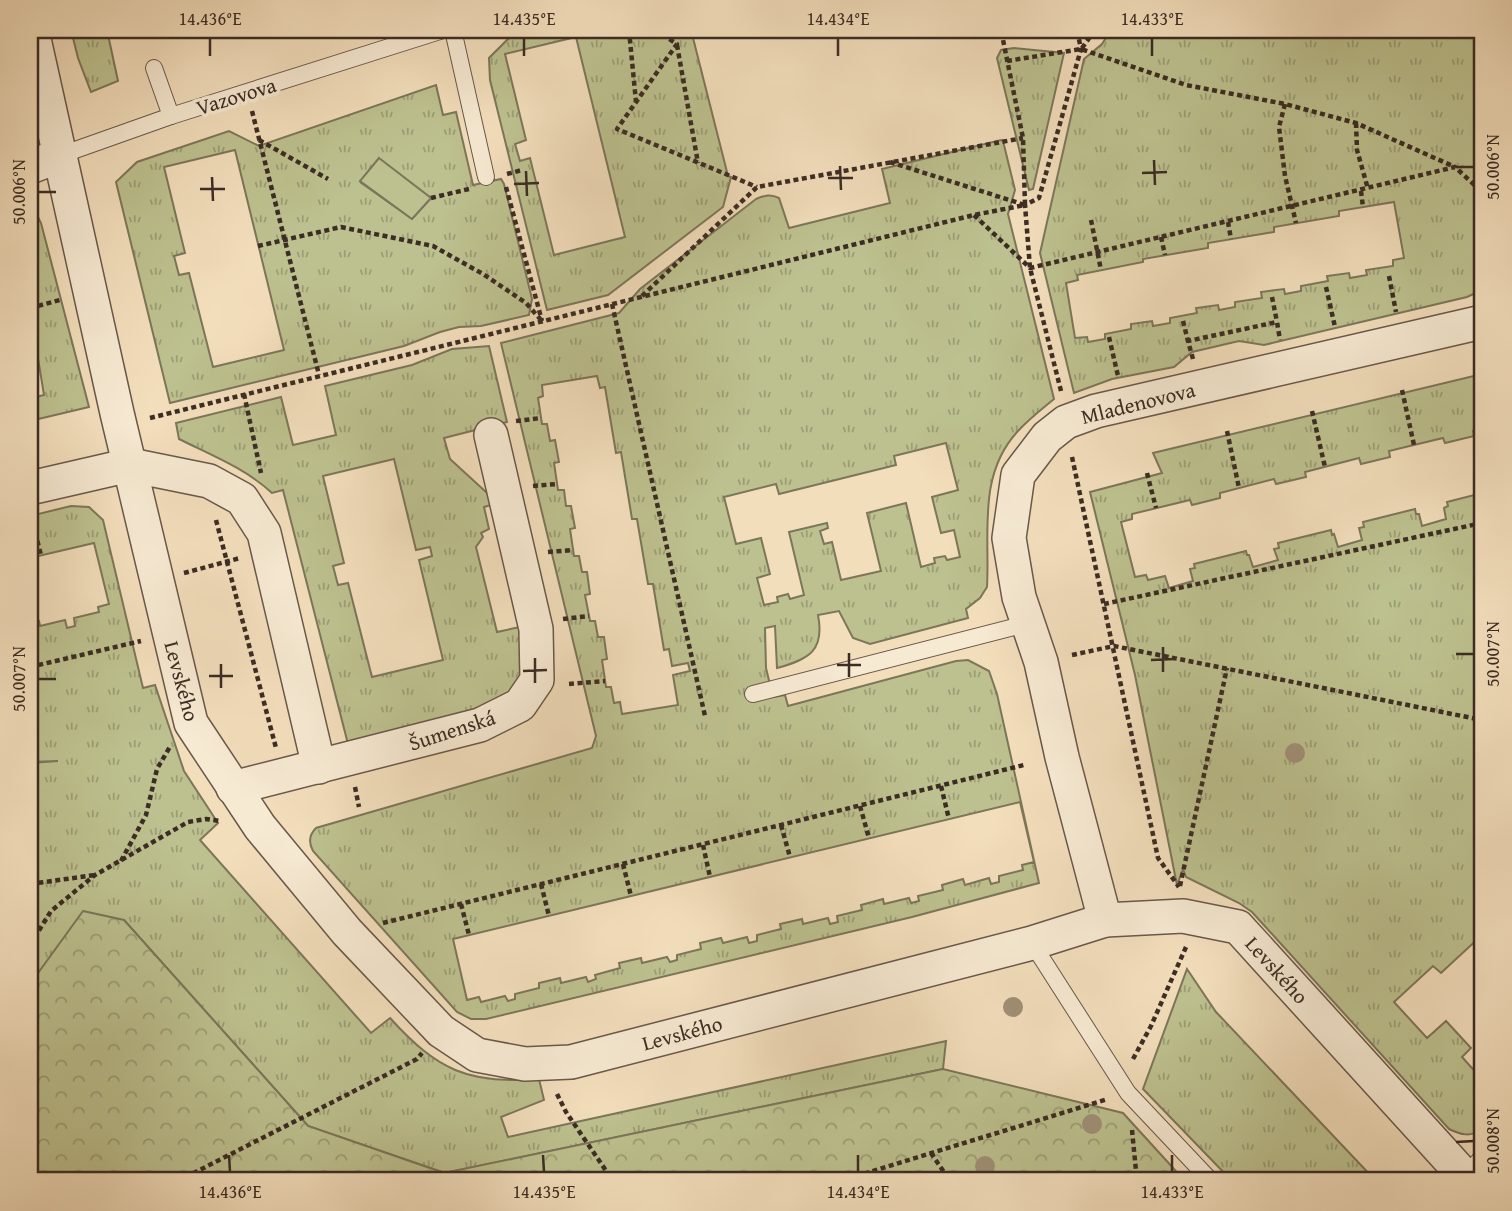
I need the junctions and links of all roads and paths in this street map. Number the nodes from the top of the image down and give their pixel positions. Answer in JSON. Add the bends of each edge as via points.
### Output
{"nodes":[{"id":1,"x":32,"y":30,"type":"edge"},
{"id":2,"x":443,"y":30,"type":"edge"},
{"id":3,"x":453,"y":30,"type":"edge"},
{"id":4,"x":629,"y":30,"type":"edge"},
{"id":5,"x":655,"y":30,"type":"edge"},
{"id":6,"x":1001,"y":30,"type":"edge"},
{"id":7,"x":1077,"y":30,"type":"edge"},
{"id":8,"x":1095,"y":30,"type":"edge"},
{"id":9,"x":677,"y":44,"type":"junction"},
{"id":10,"x":1081,"y":49,"type":"junction"},
{"id":11,"x":1007,"y":61,"type":"junction"},
{"id":12,"x":153,"y":68,"type":"dead end"},
{"id":13,"x":248,"y":93,"type":"junction"},
{"id":14,"x":636,"y":103,"type":"junction"},
{"id":15,"x":1285,"y":104,"type":"junction"},
{"id":16,"x":171,"y":116,"type":"junction"},
{"id":17,"x":1356,"y":123,"type":"junction"},
{"id":18,"x":1023,"y":138,"type":"junction"},
{"id":19,"x":258,"y":140,"type":"junction"},
{"id":20,"x":61,"y":155,"type":"junction"},
{"id":21,"x":889,"y":162,"type":"junction"},
{"id":22,"x":698,"y":163,"type":"junction"},
{"id":23,"x":30,"y":167,"type":"edge"},
{"id":24,"x":1455,"y":167,"type":"junction"},
{"id":25,"x":522,"y":170,"type":"dead end"},
{"id":26,"x":486,"y":177,"type":"joint"},
{"id":27,"x":328,"y":180,"type":"dead end"},
{"id":28,"x":757,"y":187,"type":"junction"},
{"id":29,"x":1368,"y":189,"type":"junction"},
{"id":30,"x":1360,"y":191,"type":"junction"},
{"id":31,"x":1482,"y":191,"type":"edge"},
{"id":32,"x":431,"y":198,"type":"dead end"},
{"id":33,"x":1025,"y":205,"type":"junction"},
{"id":34,"x":1292,"y":207,"type":"junction"},
{"id":35,"x":1363,"y":207,"type":"dead end"},
{"id":36,"x":974,"y":215,"type":"junction"},
{"id":37,"x":1091,"y":220,"type":"dead end"},
{"id":38,"x":1228,"y":222,"type":"junction"},
{"id":39,"x":1296,"y":223,"type":"dead end"},
{"id":40,"x":1161,"y":237,"type":"junction"},
{"id":41,"x":1231,"y":239,"type":"dead end"},
{"id":42,"x":286,"y":240,"type":"junction"},
{"id":43,"x":258,"y":246,"type":"dead end"},
{"id":44,"x":1098,"y":250,"type":"junction"},
{"id":45,"x":1165,"y":255,"type":"dead end"},
{"id":46,"x":1030,"y":268,"type":"junction"},
{"id":47,"x":1101,"y":270,"type":"dead end"},
{"id":48,"x":1326,"y":287,"type":"dead end"},
{"id":49,"x":1272,"y":296,"type":"dead end"},
{"id":50,"x":641,"y":297,"type":"junction"},
{"id":51,"x":64,"y":299,"type":"dead end"},
{"id":52,"x":612,"y":304,"type":"junction"},
{"id":53,"x":30,"y":308,"type":"edge"},
{"id":54,"x":543,"y":321,"type":"junction"},
{"id":55,"x":1183,"y":321,"type":"dead end"},
{"id":56,"x":1277,"y":322,"type":"junction"},
{"id":57,"x":1482,"y":322,"type":"edge"},
{"id":58,"x":1109,"y":337,"type":"dead end"},
{"id":59,"x":1188,"y":341,"type":"junction"},
{"id":60,"x":1341,"y":355,"type":"junction"},
{"id":61,"x":1286,"y":368,"type":"junction"},
{"id":62,"x":319,"y":375,"type":"junction"},
{"id":63,"x":1201,"y":387,"type":"junction"},
{"id":64,"x":1402,"y":390,"type":"dead end"},
{"id":65,"x":244,"y":394,"type":"junction"},
{"id":66,"x":1062,"y":397,"type":"dead end"},
{"id":67,"x":1124,"y":404,"type":"junction"},
{"id":68,"x":1312,"y":411,"type":"dead end"},
{"id":69,"x":541,"y":418,"type":"dead end"},
{"id":70,"x":145,"y":419,"type":"dead end"},
{"id":71,"x":501,"y":428,"type":"joint"},
{"id":72,"x":1227,"y":431,"type":"dead end"},
{"id":73,"x":1414,"y":445,"type":"dead end"},
{"id":74,"x":1071,"y":452,"type":"dead end"},
{"id":75,"x":130,"y":465,"type":"junction"},
{"id":76,"x":1325,"y":467,"type":"dead end"},
{"id":77,"x":1147,"y":473,"type":"dead end"},
{"id":78,"x":261,"y":474,"type":"dead end"},
{"id":79,"x":209,"y":481,"type":"junction"},
{"id":80,"x":557,"y":484,"type":"dead end"},
{"id":81,"x":526,"y":487,"type":"dead end"},
{"id":82,"x":30,"y":488,"type":"edge"},
{"id":83,"x":1240,"y":488,"type":"dead end"},
{"id":84,"x":1156,"y":508,"type":"dead end"},
{"id":85,"x":30,"y":512,"type":"edge"},
{"id":86,"x":1482,"y":523,"type":"edge"},
{"id":87,"x":573,"y":550,"type":"dead end"},
{"id":88,"x":268,"y":551,"type":"junction"},
{"id":89,"x":540,"y":552,"type":"dead end"},
{"id":90,"x":40,"y":555,"type":"dead end"},
{"id":91,"x":227,"y":561,"type":"junction"},
{"id":92,"x":157,"y":581,"type":"junction"},
{"id":93,"x":1104,"y":604,"type":"junction"},
{"id":94,"x":589,"y":616,"type":"dead end"},
{"id":95,"x":555,"y":621,"type":"dead end"},
{"id":96,"x":1026,"y":624,"type":"junction"},
{"id":97,"x":170,"y":635,"type":"junction"},
{"id":98,"x":1114,"y":646,"type":"junction"},
{"id":99,"x":1041,"y":662,"type":"junction"},
{"id":100,"x":30,"y":667,"type":"edge"},
{"id":101,"x":1227,"y":668,"type":"junction"},
{"id":102,"x":605,"y":681,"type":"dead end"},
{"id":103,"x":569,"y":684,"type":"dead end"},
{"id":104,"x":753,"y":694,"type":"dead end"},
{"id":105,"x":188,"y":713,"type":"junction"},
{"id":106,"x":705,"y":716,"type":"dead end"},
{"id":107,"x":1482,"y":720,"type":"edge"},
{"id":108,"x":1024,"y":765,"type":"dead end"},
{"id":109,"x":319,"y":767,"type":"junction"},
{"id":110,"x":283,"y":776,"type":"junction"},
{"id":111,"x":941,"y":786,"type":"junction"},
{"id":112,"x":233,"y":788,"type":"junction"},
{"id":113,"x":860,"y":806,"type":"junction"},
{"id":114,"x":949,"y":819,"type":"dead end"},
{"id":115,"x":781,"y":825,"type":"junction"},
{"id":116,"x":260,"y":827,"type":"junction"},
{"id":117,"x":869,"y":838,"type":"dead end"},
{"id":118,"x":703,"y":845,"type":"junction"},
{"id":119,"x":790,"y":857,"type":"dead end"},
{"id":120,"x":121,"y":862,"type":"junction"},
{"id":121,"x":624,"y":864,"type":"junction"},
{"id":122,"x":95,"y":875,"type":"junction"},
{"id":123,"x":710,"y":877,"type":"dead end"},
{"id":124,"x":30,"y":884,"type":"edge"},
{"id":125,"x":541,"y":884,"type":"junction"},
{"id":126,"x":631,"y":896,"type":"dead end"},
{"id":127,"x":461,"y":904,"type":"junction"},
{"id":128,"x":549,"y":916,"type":"dead end"},
{"id":129,"x":1105,"y":920,"type":"junction"},
{"id":130,"x":347,"y":932,"type":"junction"},
{"id":131,"x":469,"y":935,"type":"dead end"},
{"id":132,"x":1032,"y":943,"type":"junction"},
{"id":133,"x":1187,"y":943,"type":"dead end"},
{"id":134,"x":30,"y":945,"type":"edge"},
{"id":135,"x":441,"y":1031,"type":"junction"},
{"id":136,"x":542,"y":1063,"type":"junction"},
{"id":137,"x":1128,"y":1093,"type":"junction"},
{"id":138,"x":931,"y":1153,"type":"junction"},
{"id":139,"x":1472,"y":1172,"type":"edge"},
{"id":140,"x":178,"y":1181,"type":"edge"},
{"id":141,"x":613,"y":1181,"type":"edge"},
{"id":142,"x":840,"y":1181,"type":"edge"},
{"id":143,"x":950,"y":1181,"type":"edge"},
{"id":144,"x":1137,"y":1181,"type":"edge"},
{"id":145,"x":1211,"y":1181,"type":"edge"}],
"edges":[{"from":1,"to":20,"type":"street","name":"Levského"},
{"from":2,"to":13,"type":"lane","name":"Vazovova"},
{"from":3,"to":26,"type":"lane"},
{"from":4,"to":14,"type":"path"},
{"from":5,"to":9,"type":"path"},
{"from":6,"to":11,"type":"path"},
{"from":7,"to":10,"type":"path"},
{"from":8,"to":10,"type":"path"},
{"from":9,"to":14,"type":"path"},
{"from":9,"to":22,"type":"path"},
{"from":10,"to":11,"type":"path"},
{"from":10,"to":15,"type":"path","via":[[1186,85]]},
{"from":10,"to":33,"type":"path","via":[[1039,198]]},
{"from":11,"to":18,"type":"path"},
{"from":12,"to":16,"type":"lane"},
{"from":13,"to":16,"type":"lane","name":"Vazovova"},
{"from":13,"to":19,"type":"path"},
{"from":14,"to":22,"type":"path","via":[[617,129]]},
{"from":15,"to":17,"type":"path"},
{"from":15,"to":34,"type":"path","via":[[1279,127]]},
{"from":16,"to":20,"type":"lane","name":"Vazovova"},
{"from":17,"to":24,"type":"path"},
{"from":17,"to":29,"type":"path","via":[[1357,150]]},
{"from":18,"to":21,"type":"path"},
{"from":18,"to":33,"type":"path"},
{"from":19,"to":27,"type":"path"},
{"from":19,"to":42,"type":"path"},
{"from":20,"to":23,"type":"street","name":"Vazovova"},
{"from":20,"to":75,"type":"street","name":"Levského"},
{"from":21,"to":28,"type":"path"},
{"from":21,"to":33,"type":"path"},
{"from":22,"to":28,"type":"path"},
{"from":24,"to":29,"type":"path"},
{"from":24,"to":31,"type":"path"},
{"from":25,"to":54,"type":"path","via":[[503,176]]},
{"from":26,"to":32,"type":"path","via":[[472,188]]},
{"from":28,"to":50,"type":"path"},
{"from":29,"to":30,"type":"path"},
{"from":30,"to":34,"type":"path"},
{"from":30,"to":35,"type":"path"},
{"from":33,"to":36,"type":"path"},
{"from":33,"to":46,"type":"path"},
{"from":34,"to":38,"type":"path"},
{"from":34,"to":39,"type":"path"},
{"from":36,"to":46,"type":"path"},
{"from":36,"to":50,"type":"path"},
{"from":37,"to":44,"type":"path"},
{"from":38,"to":40,"type":"path"},
{"from":38,"to":41,"type":"path"},
{"from":40,"to":44,"type":"path"},
{"from":40,"to":45,"type":"path"},
{"from":42,"to":43,"type":"path"},
{"from":42,"to":54,"type":"path","via":[[341,228],[433,246],[526,303]]},
{"from":42,"to":62,"type":"path"},
{"from":44,"to":46,"type":"path"},
{"from":44,"to":47,"type":"path"},
{"from":46,"to":66,"type":"path"},
{"from":48,"to":60,"type":"path"},
{"from":49,"to":56,"type":"path"},
{"from":50,"to":52,"type":"path"},
{"from":51,"to":53,"type":"path"},
{"from":52,"to":54,"type":"path"},
{"from":52,"to":106,"type":"path"},
{"from":54,"to":62,"type":"path"},
{"from":55,"to":59,"type":"path"},
{"from":56,"to":59,"type":"path"},
{"from":56,"to":61,"type":"path"},
{"from":57,"to":60,"type":"street","name":"Mladenovova"},
{"from":58,"to":67,"type":"path"},
{"from":59,"to":63,"type":"path"},
{"from":60,"to":61,"type":"street","name":"Mladenovova"},
{"from":61,"to":63,"type":"street","name":"Mladenovova"},
{"from":62,"to":65,"type":"path"},
{"from":63,"to":67,"type":"street","name":"Mladenovova"},
{"from":64,"to":73,"type":"path"},
{"from":65,"to":70,"type":"path"},
{"from":65,"to":78,"type":"path"},
{"from":67,"to":96,"type":"street","name":"Mladenovova","via":[[1066,422],[1047,437],[1018,475],[1009,538]]},
{"from":68,"to":76,"type":"path"},
{"from":69,"to":71,"type":"path"},
{"from":71,"to":109,"type":"street","name":"Šumenská","via":[[537,629],[537,680],[520,705],[480,725]]},
{"from":72,"to":83,"type":"path"},
{"from":74,"to":93,"type":"path"},
{"from":75,"to":79,"type":"street"},
{"from":75,"to":82,"type":"street"},
{"from":75,"to":92,"type":"street","name":"Levského"},
{"from":77,"to":84,"type":"path"},
{"from":79,"to":88,"type":"street","via":[[242,499],[264,533]]},
{"from":79,"to":91,"type":"path"},
{"from":80,"to":81,"type":"path"},
{"from":85,"to":90,"type":"path"},
{"from":86,"to":93,"type":"path"},
{"from":87,"to":89,"type":"path"},
{"from":88,"to":91,"type":"path"},
{"from":88,"to":109,"type":"street"},
{"from":91,"to":92,"type":"path"},
{"from":91,"to":110,"type":"path"},
{"from":92,"to":97,"type":"street","name":"Levského"},
{"from":93,"to":98,"type":"path"},
{"from":94,"to":95,"type":"path"},
{"from":96,"to":99,"type":"street","name":"Mladenovova"},
{"from":96,"to":104,"type":"lane"},
{"from":97,"to":100,"type":"path"},
{"from":97,"to":105,"type":"street","name":"Levského"},
{"from":98,"to":99,"type":"path"},
{"from":98,"to":101,"type":"path"},
{"from":98,"to":101,"type":"path","via":[[1158,858],[1180,887]]},
{"from":99,"to":129,"type":"street","name":"Mladenovova"},
{"from":101,"to":107,"type":"path"},
{"from":102,"to":103,"type":"path"},
{"from":105,"to":112,"type":"street","name":"Levského"},
{"from":105,"to":120,"type":"path","via":[[157,769],[146,815]]},
{"from":108,"to":111,"type":"path"},
{"from":109,"to":110,"type":"street","name":"Šumenská"},
{"from":110,"to":112,"type":"street","name":"Šumenská"},
{"from":111,"to":113,"type":"path"},
{"from":111,"to":114,"type":"path"},
{"from":112,"to":116,"type":"street","name":"Levského"},
{"from":113,"to":115,"type":"path"},
{"from":113,"to":117,"type":"path"},
{"from":115,"to":118,"type":"path"},
{"from":115,"to":119,"type":"path"},
{"from":116,"to":120,"type":"path","via":[[206,819],[188,822]]},
{"from":116,"to":130,"type":"street","name":"Levského"},
{"from":118,"to":121,"type":"path"},
{"from":118,"to":123,"type":"path"},
{"from":120,"to":122,"type":"path"},
{"from":121,"to":125,"type":"path"},
{"from":121,"to":126,"type":"path"},
{"from":122,"to":124,"type":"path"},
{"from":122,"to":134,"type":"path","via":[[51,911]]},
{"from":125,"to":127,"type":"path"},
{"from":125,"to":128,"type":"path"},
{"from":127,"to":130,"type":"path"},
{"from":127,"to":131,"type":"path"},
{"from":129,"to":132,"type":"street","name":"Levského"},
{"from":129,"to":139,"type":"street","name":"Levského","via":[[1183,916],[1238,927]]},
{"from":130,"to":135,"type":"street","name":"Levského"},
{"from":132,"to":136,"type":"street","name":"Levského","via":[[571,1062]]},
{"from":132,"to":137,"type":"lane"},
{"from":133,"to":137,"type":"path","via":[[1151,1026],[1133,1055]]},
{"from":135,"to":136,"type":"street","name":"Levského","via":[[477,1055]]},
{"from":135,"to":140,"type":"path","via":[[417,1059]]},
{"from":136,"to":141,"type":"path","via":[[566,1112]]},
{"from":137,"to":138,"type":"path"},
{"from":137,"to":144,"type":"path"},
{"from":137,"to":145,"type":"lane"},
{"from":138,"to":142,"type":"path"},
{"from":138,"to":143,"type":"path"}]}
